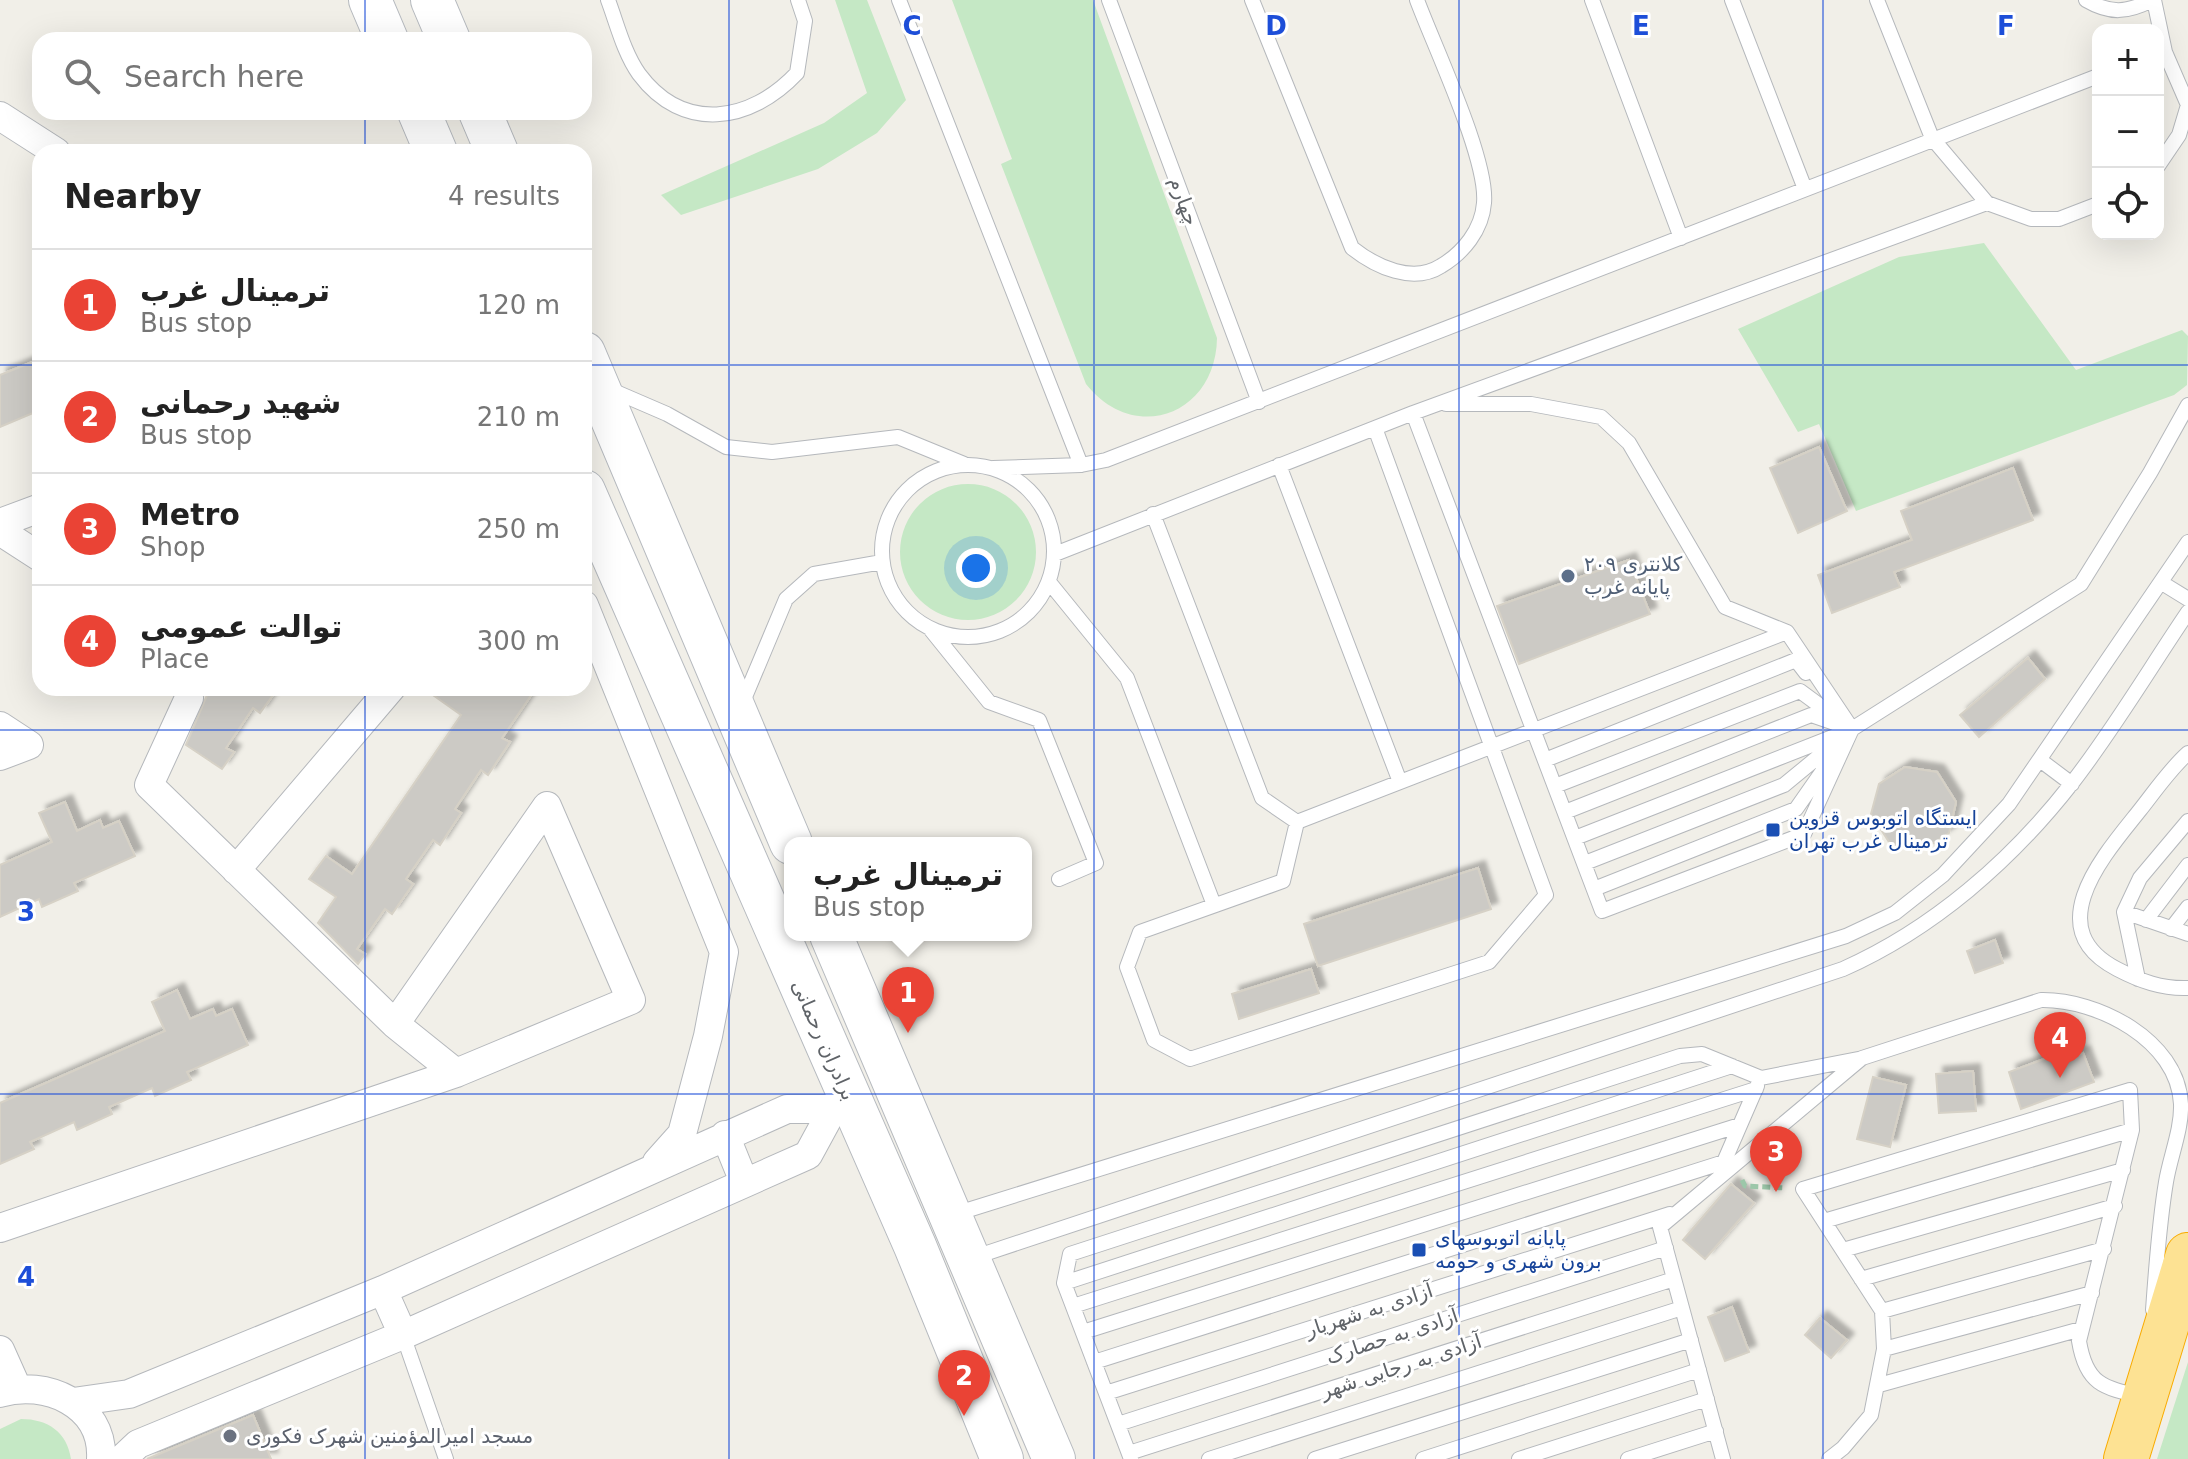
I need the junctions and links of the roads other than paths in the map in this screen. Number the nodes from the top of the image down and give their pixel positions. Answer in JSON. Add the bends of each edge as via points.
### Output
{"nodes":[{"id":1,"x":370,"y":0,"type":"edge"},
{"id":2,"x":432,"y":0,"type":"edge"},
{"id":3,"x":608,"y":0,"type":"edge"},
{"id":4,"x":798,"y":0,"type":"edge"},
{"id":5,"x":899,"y":0,"type":"edge"},
{"id":6,"x":1109,"y":0,"type":"edge"},
{"id":7,"x":1252,"y":0,"type":"edge"},
{"id":8,"x":1417,"y":0,"type":"edge"},
{"id":9,"x":1592,"y":0,"type":"edge"},
{"id":10,"x":1732,"y":0,"type":"edge"},
{"id":11,"x":1877,"y":0,"type":"edge"},
{"id":12,"x":2086,"y":0,"type":"edge"},
{"id":13,"x":2153,"y":0,"type":"edge"},
{"id":14,"x":2157,"y":24,"type":"edge"},
{"id":15,"x":384,"y":32,"type":"edge"},
{"id":16,"x":446,"y":32,"type":"edge"},
{"id":17,"x":2164,"y":57,"type":"edge"},
{"id":18,"x":2092,"y":78,"type":"edge"},
{"id":19,"x":0,"y":116,"type":"edge"},
{"id":20,"x":422,"y":120,"type":"edge"},
{"id":21,"x":483,"y":120,"type":"edge"},
{"id":22,"x":1932,"y":138,"type":"junction"},
{"id":23,"x":44,"y":144,"type":"edge"},
{"id":24,"x":433,"y":144,"type":"edge"},
{"id":25,"x":494,"y":144,"type":"edge"},
{"id":26,"x":2164,"y":157,"type":"edge"},
{"id":27,"x":1805,"y":189,"type":"junction"},
{"id":28,"x":1987,"y":203,"type":"junction"},
{"id":29,"x":2092,"y":206,"type":"edge"},
{"id":30,"x":1681,"y":238,"type":"junction"},
{"id":31,"x":592,"y":369,"type":"edge"},
{"id":32,"x":592,"y":373,"type":"edge"},
{"id":33,"x":1259,"y":402,"type":"junction"},
{"id":34,"x":1437,"y":404,"type":"junction"},
{"id":35,"x":2188,"y":405,"type":"edge"},
{"id":36,"x":1413,"y":413,"type":"junction"},
{"id":37,"x":1375,"y":428,"type":"junction"},
{"id":38,"x":964,"y":464,"type":"junction"},
{"id":39,"x":1081,"y":465,"type":"junction"},
{"id":40,"x":1279,"y":465,"type":"junction"},
{"id":41,"x":993,"y":468,"type":"junction"},
{"id":42,"x":592,"y":510,"type":"edge"},
{"id":43,"x":32,"y":511,"type":"edge"},
{"id":44,"x":1153,"y":514,"type":"junction"},
{"id":45,"x":0,"y":523,"type":"edge"},
{"id":46,"x":0,"y":531,"type":"edge"},
{"id":47,"x":2188,"y":542,"type":"edge"},
{"id":48,"x":32,"y":552,"type":"edge"},
{"id":49,"x":1055,"y":554,"type":"junction"},
{"id":50,"x":882,"y":562,"type":"junction"},
{"id":51,"x":1049,"y":582,"type":"junction"},
{"id":52,"x":2162,"y":583,"type":"junction"},
{"id":53,"x":2188,"y":599,"type":"edge"},
{"id":54,"x":2188,"y":612,"type":"edge"},
{"id":55,"x":592,"y":625,"type":"edge"},
{"id":56,"x":930,"y":629,"type":"junction"},
{"id":57,"x":1787,"y":632,"type":"junction"},
{"id":58,"x":384,"y":696,"type":"edge"},
{"id":59,"x":189,"y":698,"type":"dead end"},
{"id":60,"x":737,"y":716,"type":"junction"},
{"id":61,"x":0,"y":726,"type":"edge"},
{"id":62,"x":1852,"y":729,"type":"junction"},
{"id":63,"x":1534,"y":730,"type":"junction"},
{"id":64,"x":1492,"y":746,"type":"junction"},
{"id":65,"x":2188,"y":753,"type":"edge"},
{"id":66,"x":0,"y":756,"type":"edge"},
{"id":67,"x":1545,"y":760,"type":"junction"},
{"id":68,"x":2040,"y":760,"type":"junction"},
{"id":69,"x":1400,"y":782,"type":"junction"},
{"id":70,"x":2072,"y":784,"type":"junction"},
{"id":71,"x":1555,"y":786,"type":"junction"},
{"id":72,"x":1565,"y":812,"type":"junction"},
{"id":73,"x":2188,"y":821,"type":"edge"},
{"id":74,"x":1297,"y":822,"type":"junction"},
{"id":75,"x":788,"y":837,"type":"edge"},
{"id":76,"x":1575,"y":838,"type":"junction"},
{"id":77,"x":1585,"y":863,"type":"junction"},
{"id":78,"x":2188,"y":865,"type":"edge"},
{"id":79,"x":236,"y":870,"type":"junction"},
{"id":80,"x":1059,"y":879,"type":"dead end"},
{"id":81,"x":1594,"y":889,"type":"junction"},
{"id":82,"x":1214,"y":905,"type":"junction"},
{"id":83,"x":2188,"y":907,"type":"edge"},
{"id":84,"x":2124,"y":912,"type":"junction"},
{"id":85,"x":2146,"y":920,"type":"junction"},
{"id":86,"x":2171,"y":929,"type":"junction"},
{"id":87,"x":2188,"y":934,"type":"edge"},
{"id":88,"x":834,"y":941,"type":"edge"},
{"id":89,"x":2138,"y":979,"type":"junction"},
{"id":90,"x":2188,"y":988,"type":"edge"},
{"id":91,"x":395,"y":1024,"type":"junction"},
{"id":92,"x":1862,"y":1058,"type":"junction"},
{"id":93,"x":1732,"y":1066,"type":"junction"},
{"id":94,"x":456,"y":1073,"type":"junction"},
{"id":95,"x":1758,"y":1084,"type":"junction"},
{"id":96,"x":842,"y":1105,"type":"junction"},
{"id":97,"x":1740,"y":1125,"type":"junction"},
{"id":98,"x":2132,"y":1130,"type":"junction"},
{"id":99,"x":725,"y":1135,"type":"junction"},
{"id":100,"x":1728,"y":1164,"type":"junction"},
{"id":101,"x":2123,"y":1170,"type":"junction"},
{"id":102,"x":645,"y":1175,"type":"junction"},
{"id":103,"x":744,"y":1182,"type":"junction"},
{"id":104,"x":2115,"y":1206,"type":"junction"},
{"id":105,"x":1678,"y":1212,"type":"junction"},
{"id":106,"x":950,"y":1216,"type":"junction"},
{"id":107,"x":1824,"y":1221,"type":"junction"},
{"id":108,"x":0,"y":1228,"type":"edge"},
{"id":109,"x":1666,"y":1248,"type":"junction"},
{"id":110,"x":2104,"y":1249,"type":"junction"},
{"id":111,"x":1843,"y":1250,"type":"junction"},
{"id":112,"x":2188,"y":1255,"type":"edge"},
{"id":113,"x":968,"y":1260,"type":"junction"},
{"id":114,"x":1674,"y":1279,"type":"junction"},
{"id":115,"x":1861,"y":1279,"type":"junction"},
{"id":116,"x":1064,"y":1283,"type":"junction"},
{"id":117,"x":383,"y":1290,"type":"junction"},
{"id":118,"x":2092,"y":1293,"type":"junction"},
{"id":119,"x":1073,"y":1306,"type":"junction"},
{"id":120,"x":1682,"y":1308,"type":"junction"},
{"id":121,"x":1882,"y":1311,"type":"junction"},
{"id":122,"x":2081,"y":1329,"type":"junction"},
{"id":123,"x":1083,"y":1332,"type":"junction"},
{"id":124,"x":403,"y":1335,"type":"junction"},
{"id":125,"x":1691,"y":1340,"type":"junction"},
{"id":126,"x":1884,"y":1349,"type":"junction"},
{"id":127,"x":0,"y":1350,"type":"edge"},
{"id":128,"x":1094,"y":1362,"type":"junction"},
{"id":129,"x":1699,"y":1370,"type":"junction"},
{"id":130,"x":1879,"y":1385,"type":"junction"},
{"id":131,"x":8,"y":1390,"type":"edge"},
{"id":132,"x":1106,"y":1393,"type":"junction"},
{"id":133,"x":2146,"y":1397,"type":"junction"},
{"id":134,"x":1707,"y":1399,"type":"junction"},
{"id":135,"x":73,"y":1402,"type":"junction"},
{"id":136,"x":1118,"y":1424,"type":"junction"},
{"id":137,"x":1716,"y":1431,"type":"junction"},
{"id":138,"x":1130,"y":1456,"type":"edge"},
{"id":139,"x":101,"y":1459,"type":"edge"},
{"id":140,"x":122,"y":1459,"type":"edge"},
{"id":141,"x":446,"y":1459,"type":"edge"},
{"id":142,"x":1002,"y":1459,"type":"edge"},
{"id":143,"x":1054,"y":1459,"type":"edge"},
{"id":144,"x":1209,"y":1459,"type":"edge"},
{"id":145,"x":1315,"y":1459,"type":"edge"},
{"id":146,"x":1423,"y":1459,"type":"edge"},
{"id":147,"x":1519,"y":1459,"type":"edge"},
{"id":148,"x":1628,"y":1459,"type":"edge"},
{"id":149,"x":1723,"y":1459,"type":"edge"},
{"id":150,"x":1829,"y":1459,"type":"edge"},
{"id":151,"x":2126,"y":1459,"type":"edge"}],
"edges":[{"from":1,"to":15,"type":"main road"},
{"from":2,"to":16,"type":"main road"},
{"from":3,"to":4,"type":"lane","via":[[637,72],[654,91],[695,115],[760,103],[797,73],[805,21]]},
{"from":5,"to":39,"type":"lane"},
{"from":6,"to":33,"type":"lane","name":"چهارم"},
{"from":7,"to":8,"type":"lane","via":[[1352,248],[1397,272],[1429,274],[1455,258],[1475,233],[1485,204],[1482,173]]},
{"from":9,"to":30,"type":"lane"},
{"from":10,"to":27,"type":"lane"},
{"from":11,"to":22,"type":"lane"},
{"from":12,"to":13,"type":"lane","via":[[2117,11]]},
{"from":13,"to":14,"type":"lane"},
{"from":17,"to":26,"type":"lane","via":[[2188,105],[2179,135]]},
{"from":18,"to":22,"type":"lane"},
{"from":19,"to":23,"type":"street"},
{"from":20,"to":24,"type":"main road"},
{"from":21,"to":25,"type":"main road"},
{"from":22,"to":27,"type":"lane"},
{"from":22,"to":28,"type":"lane"},
{"from":27,"to":30,"type":"lane"},
{"from":28,"to":29,"type":"lane","via":[[2031,219],[2059,219]]},
{"from":28,"to":34,"type":"lane"},
{"from":30,"to":33,"type":"lane"},
{"from":31,"to":38,"type":"lane","via":[[726,447],[772,452],[898,437]]},
{"from":32,"to":60,"type":"main road"},
{"from":33,"to":39,"type":"lane"},
{"from":34,"to":36,"type":"lane"},
{"from":34,"to":57,"type":"lane","via":[[1531,404],[1601,417],[1629,443],[1725,607]]},
{"from":35,"to":62,"type":"lane","via":[[2081,584]]},
{"from":36,"to":37,"type":"lane"},
{"from":36,"to":63,"type":"lane"},
{"from":37,"to":40,"type":"lane"},
{"from":37,"to":64,"type":"lane"},
{"from":38,"to":41,"type":"lane"},
{"from":38,"to":50,"type":"lane","via":[[936,470],[902,496],[883,534]]},
{"from":39,"to":41,"type":"lane"},
{"from":40,"to":44,"type":"lane"},
{"from":40,"to":69,"type":"lane"},
{"from":41,"to":49,"type":"lane","via":[[1019,480],[1039,500],[1052,525]]},
{"from":42,"to":96,"type":"main road","name":"برادران رحمانی"},
{"from":43,"to":45,"type":"street"},
{"from":44,"to":49,"type":"lane"},
{"from":44,"to":74,"type":"lane","via":[[1262,798]]},
{"from":46,"to":48,"type":"street"},
{"from":47,"to":52,"type":"lane"},
{"from":49,"to":51,"type":"lane"},
{"from":50,"to":56,"type":"lane","via":[[890,589],[907,612]]},
{"from":50,"to":60,"type":"lane","via":[[814,574],[786,599]]},
{"from":51,"to":56,"type":"lane","via":[[1035,606],[1013,625],[986,636],[958,637]]},
{"from":51,"to":82,"type":"lane","via":[[1127,678]]},
{"from":52,"to":53,"type":"lane"},
{"from":52,"to":68,"type":"lane"},
{"from":54,"to":70,"type":"lane"},
{"from":55,"to":102,"type":"street","via":[[724,952],[682,1134]]},
{"from":56,"to":80,"type":"lane","via":[[989,702],[1039,720],[1096,863]]},
{"from":57,"to":62,"type":"lane"},
{"from":57,"to":63,"type":"lane"},
{"from":58,"to":79,"type":"street"},
{"from":59,"to":79,"type":"street","via":[[149,785]]},
{"from":60,"to":75,"type":"main road"},
{"from":61,"to":66,"type":"street","via":[[29,745]]},
{"from":62,"to":67,"type":"lane","via":[[1796,660]]},
{"from":62,"to":71,"type":"lane","via":[[1800,691]]},
{"from":62,"to":72,"type":"lane","via":[[1811,715]]},
{"from":62,"to":76,"type":"lane"},
{"from":62,"to":77,"type":"lane","via":[[1784,785]]},
{"from":62,"to":81,"type":"lane","via":[[1796,809]]},
{"from":62,"to":81,"type":"lane","via":[[1804,834],[1602,911]]},
{"from":63,"to":64,"type":"lane"},
{"from":63,"to":67,"type":"lane"},
{"from":64,"to":69,"type":"lane"},
{"from":64,"to":82,"type":"lane","via":[[1546,895],[1489,962],[1190,1059],[1154,1040],[1127,967],[1140,932]]},
{"from":65,"to":89,"type":"lane","via":[[2096,866],[2083,897],[2080,921],[2087,942],[2113,967]]},
{"from":67,"to":71,"type":"lane"},
{"from":68,"to":70,"type":"lane"},
{"from":68,"to":106,"type":"lane","via":[[2009,804],[1943,875],[1895,913],[1846,936]]},
{"from":69,"to":74,"type":"lane"},
{"from":70,"to":113,"type":"lane","via":[[1958,900],[1898,943],[1843,969]]},
{"from":71,"to":72,"type":"lane"},
{"from":72,"to":76,"type":"lane"},
{"from":73,"to":84,"type":"lane","via":[[2140,878]]},
{"from":74,"to":82,"type":"lane","via":[[1283,881]]},
{"from":76,"to":77,"type":"lane"},
{"from":77,"to":81,"type":"lane"},
{"from":78,"to":85,"type":"lane"},
{"from":79,"to":91,"type":"street"},
{"from":83,"to":86,"type":"lane"},
{"from":84,"to":85,"type":"lane"},
{"from":84,"to":89,"type":"lane"},
{"from":85,"to":86,"type":"lane"},
{"from":86,"to":87,"type":"lane"},
{"from":88,"to":106,"type":"main road"},
{"from":89,"to":90,"type":"lane","via":[[2168,989]]},
{"from":91,"to":94,"type":"street"},
{"from":91,"to":94,"type":"street","via":[[547,806],[631,1000]]},
{"from":92,"to":95,"type":"lane"},
{"from":92,"to":100,"type":"lane"},
{"from":92,"to":133,"type":"lane","via":[[2029,1002],[2053,1000],[2096,1009],[2131,1029],[2166,1061],[2181,1103],[2160,1219]]},
{"from":93,"to":95,"type":"lane"},
{"from":93,"to":116,"type":"lane"},
{"from":93,"to":116,"type":"lane","via":[[1702,1054],[1636,1070],[1070,1254]]},
{"from":94,"to":108,"type":"street"},
{"from":95,"to":97,"type":"lane"},
{"from":95,"to":119,"type":"lane"},
{"from":96,"to":99,"type":"street","via":[[787,1109]]},
{"from":96,"to":103,"type":"street","via":[[808,1155]]},
{"from":96,"to":142,"type":"main road","name":"برادران رحمانی"},
{"from":97,"to":100,"type":"lane"},
{"from":97,"to":123,"type":"lane"},
{"from":98,"to":101,"type":"lane"},
{"from":98,"to":107,"type":"lane"},
{"from":98,"to":107,"type":"lane","via":[[2130,1090],[1803,1189]]},
{"from":99,"to":102,"type":"street"},
{"from":99,"to":103,"type":"street"},
{"from":100,"to":105,"type":"lane"},
{"from":100,"to":128,"type":"lane"},
{"from":101,"to":104,"type":"lane"},
{"from":101,"to":111,"type":"lane"},
{"from":102,"to":117,"type":"street"},
{"from":103,"to":124,"type":"street"},
{"from":104,"to":110,"type":"lane"},
{"from":104,"to":115,"type":"lane"},
{"from":105,"to":109,"type":"lane","via":[[1660,1227]]},
{"from":105,"to":132,"type":"lane","name":"آزادی به شهریار"},
{"from":106,"to":113,"type":"main road"},
{"from":107,"to":111,"type":"lane"},
{"from":109,"to":114,"type":"lane"},
{"from":109,"to":136,"type":"lane","name":"آزادی به حصارک"},
{"from":110,"to":118,"type":"lane"},
{"from":110,"to":121,"type":"lane"},
{"from":111,"to":115,"type":"lane"},
{"from":112,"to":133,"type":"highway"},
{"from":113,"to":143,"type":"main road"},
{"from":114,"to":120,"type":"lane"},
{"from":114,"to":138,"type":"lane","name":"آزادی به رجایی شهر"},
{"from":115,"to":121,"type":"lane"},
{"from":116,"to":119,"type":"lane"},
{"from":117,"to":124,"type":"street"},
{"from":117,"to":135,"type":"street","via":[[129,1394]]},
{"from":118,"to":122,"type":"lane"},
{"from":118,"to":126,"type":"lane"},
{"from":119,"to":123,"type":"lane"},
{"from":120,"to":125,"type":"lane"},
{"from":120,"to":144,"type":"lane"},
{"from":121,"to":126,"type":"lane"},
{"from":122,"to":130,"type":"lane"},
{"from":122,"to":133,"type":"lane","via":[[2084,1364],[2099,1384]]},
{"from":123,"to":128,"type":"lane"},
{"from":124,"to":140,"type":"street","via":[[138,1444]]},
{"from":124,"to":141,"type":"lane"},
{"from":125,"to":129,"type":"lane"},
{"from":125,"to":145,"type":"lane"},
{"from":126,"to":130,"type":"lane"},
{"from":127,"to":131,"type":"street"},
{"from":128,"to":132,"type":"lane"},
{"from":129,"to":134,"type":"lane"},
{"from":129,"to":146,"type":"lane"},
{"from":130,"to":150,"type":"lane","via":[[1871,1415]]},
{"from":131,"to":135,"type":"street","via":[[37,1388]]},
{"from":132,"to":136,"type":"lane"},
{"from":133,"to":151,"type":"highway"},
{"from":134,"to":137,"type":"lane"},
{"from":134,"to":147,"type":"lane"},
{"from":135,"to":139,"type":"street","via":[[96,1432]]},
{"from":136,"to":138,"type":"lane"},
{"from":137,"to":148,"type":"lane"},
{"from":137,"to":149,"type":"lane"}]}
